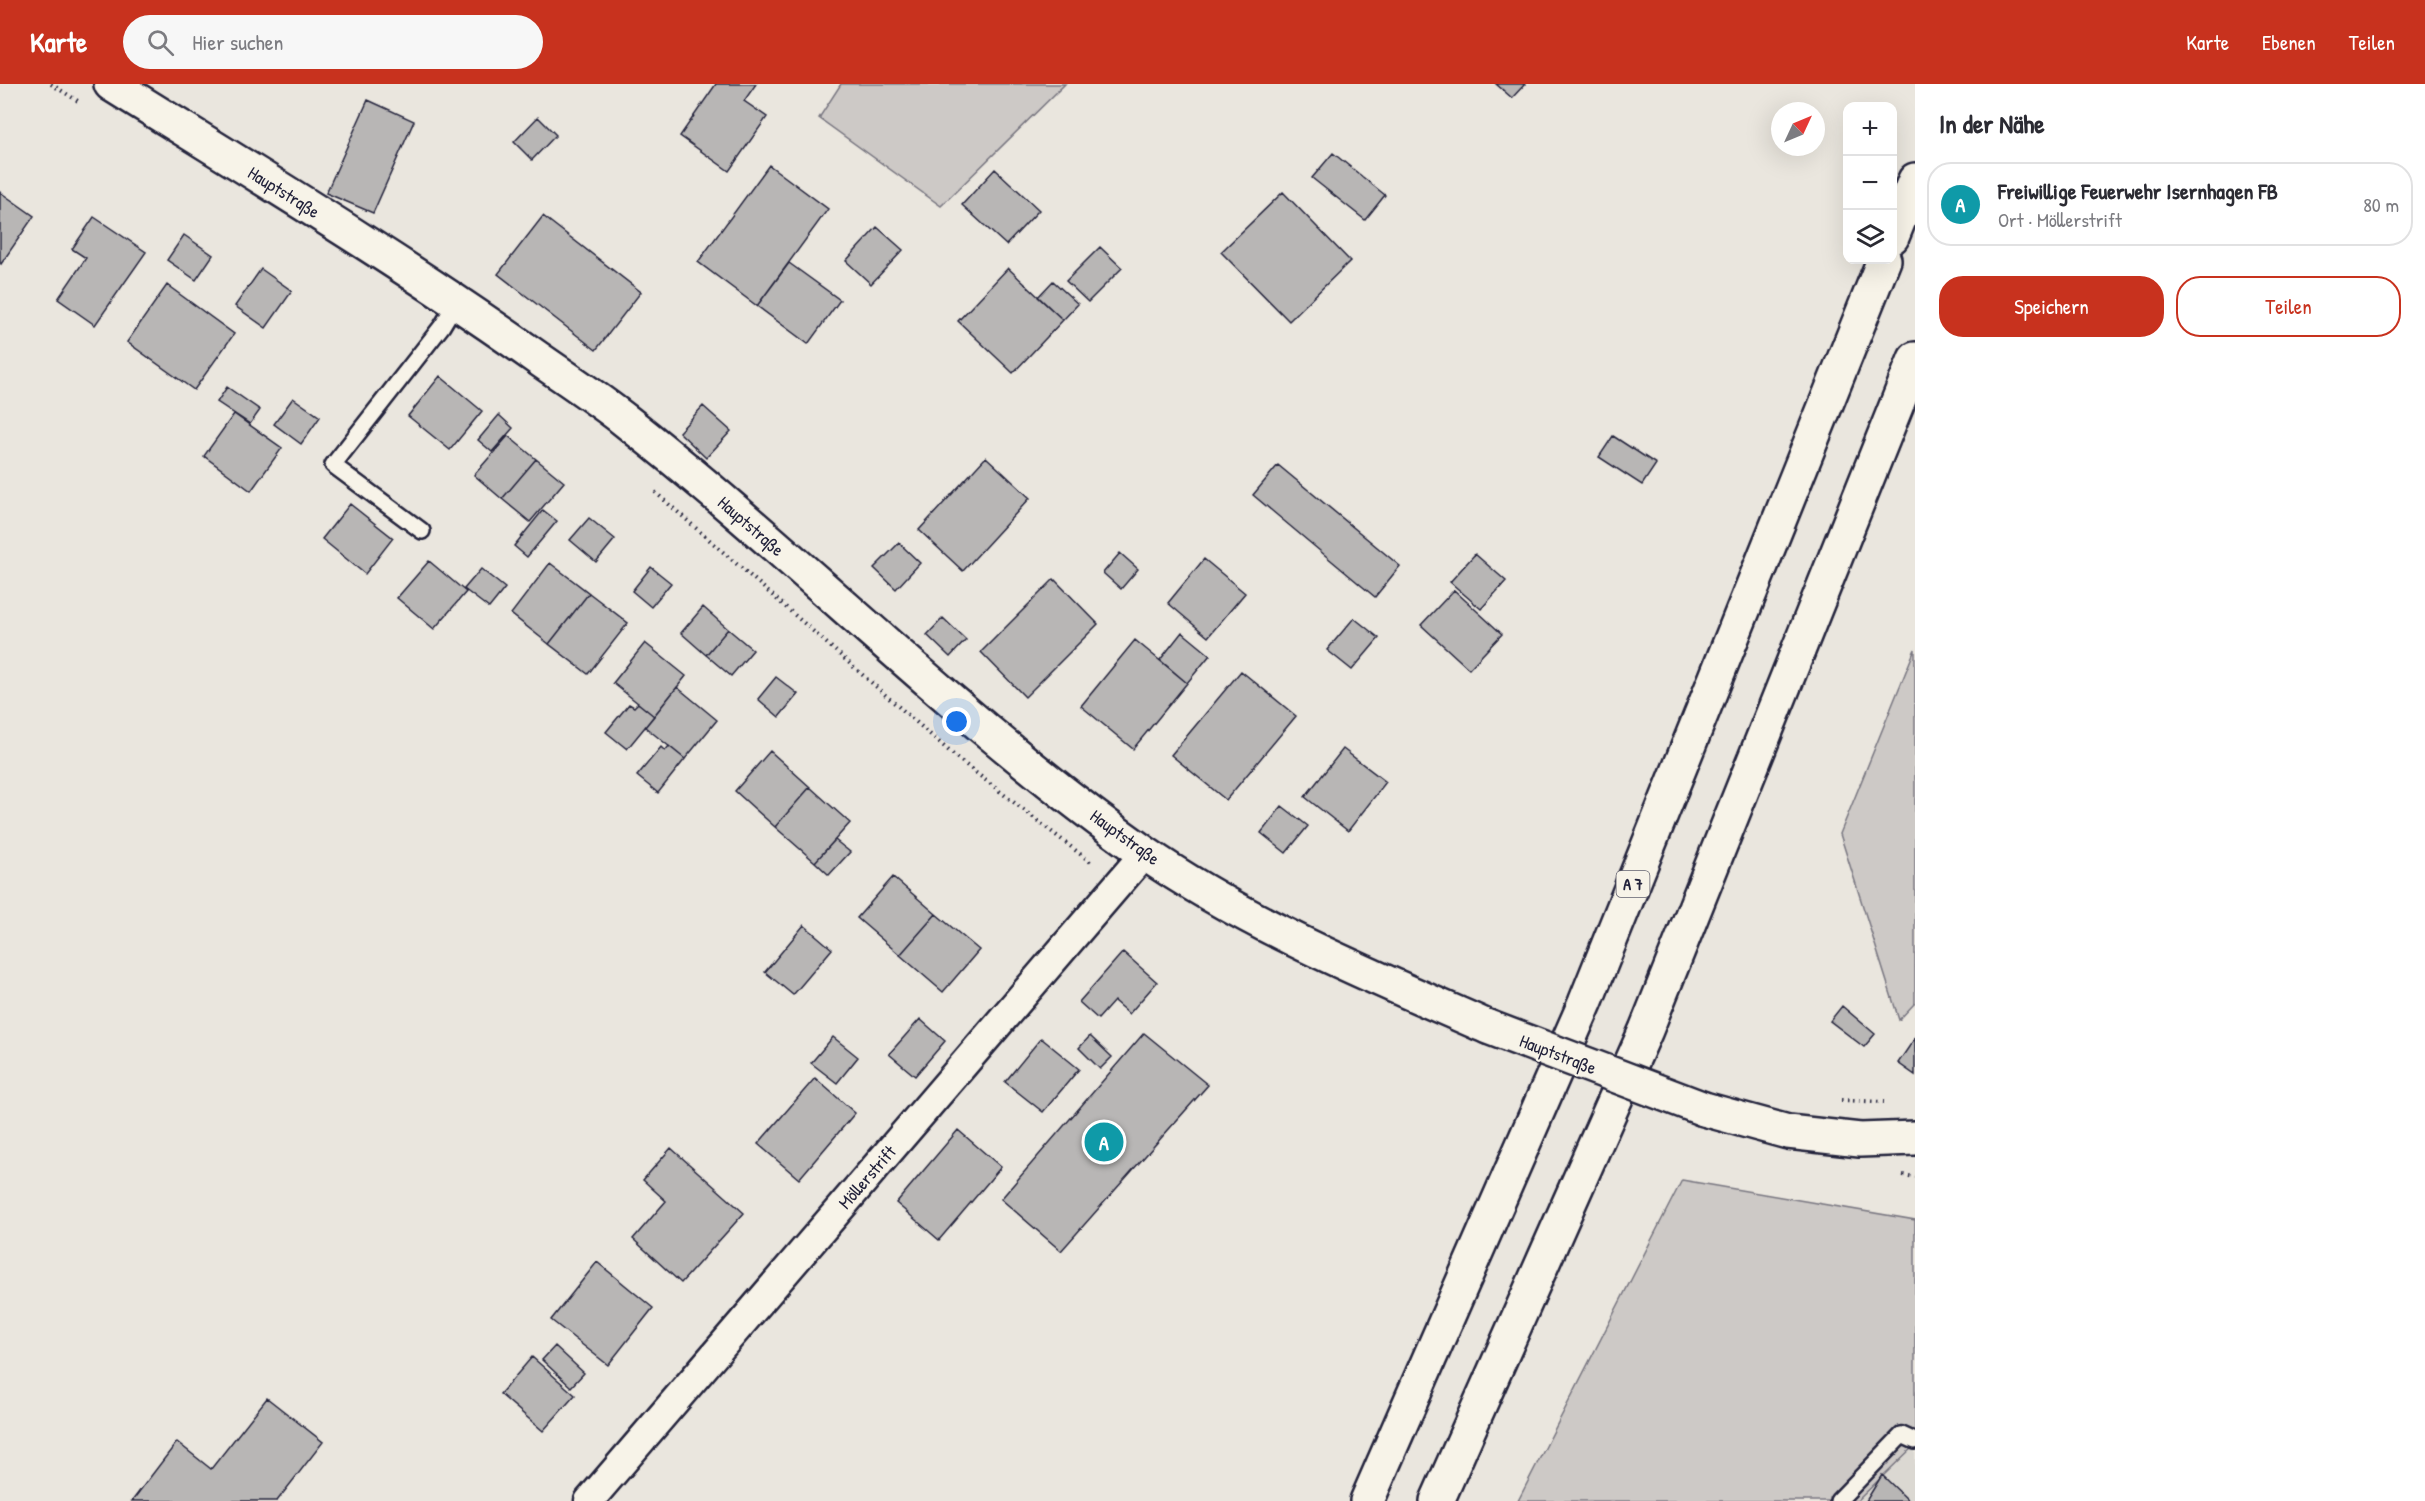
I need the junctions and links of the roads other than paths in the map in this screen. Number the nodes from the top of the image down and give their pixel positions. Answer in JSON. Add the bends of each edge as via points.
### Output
{"nodes":[{"id":1,"x":111,"y":84,"type":"edge"},
{"id":2,"x":1915,"y":180,"type":"edge"},
{"id":3,"x":1897,"y":227,"type":"edge"},
{"id":4,"x":1882,"y":264,"type":"edge"},
{"id":5,"x":457,"y":301,"type":"junction"},
{"id":6,"x":1915,"y":359,"type":"edge"},
{"id":7,"x":422,"y":531,"type":"dead end"},
{"id":8,"x":1145,"y":853,"type":"junction"},
{"id":9,"x":1915,"y":1138,"type":"edge"},
{"id":10,"x":1915,"y":1441,"type":"edge"},
{"id":11,"x":589,"y":1501,"type":"edge"},
{"id":12,"x":1367,"y":1501,"type":"edge"},
{"id":13,"x":1437,"y":1501,"type":"edge"},
{"id":14,"x":1838,"y":1501,"type":"edge"}],
"edges":[{"from":1,"to":5,"type":"main road","name":"Hauptstraße"},
{"from":2,"to":3,"type":"main road"},
{"from":4,"to":12,"type":"main road","number":"A 7","via":[[1585,1003]]},
{"from":5,"to":7,"type":"lane","via":[[442,326],[333,465]]},
{"from":5,"to":8,"type":"main road","name":"Hauptstraße","via":[[624,419],[977,722]]},
{"from":6,"to":13,"type":"main road","via":[[1646,1030]]},
{"from":8,"to":9,"type":"main road","name":"Hauptstraße","bridge":true,"via":[[1258,922],[1332,959],[1488,1027],[1704,1109],[1788,1132],[1860,1140]]},
{"from":8,"to":11,"type":"street","name":"Möllerstrift"},
{"from":10,"to":14,"type":"lane","via":[[1902,1435]]}]}
